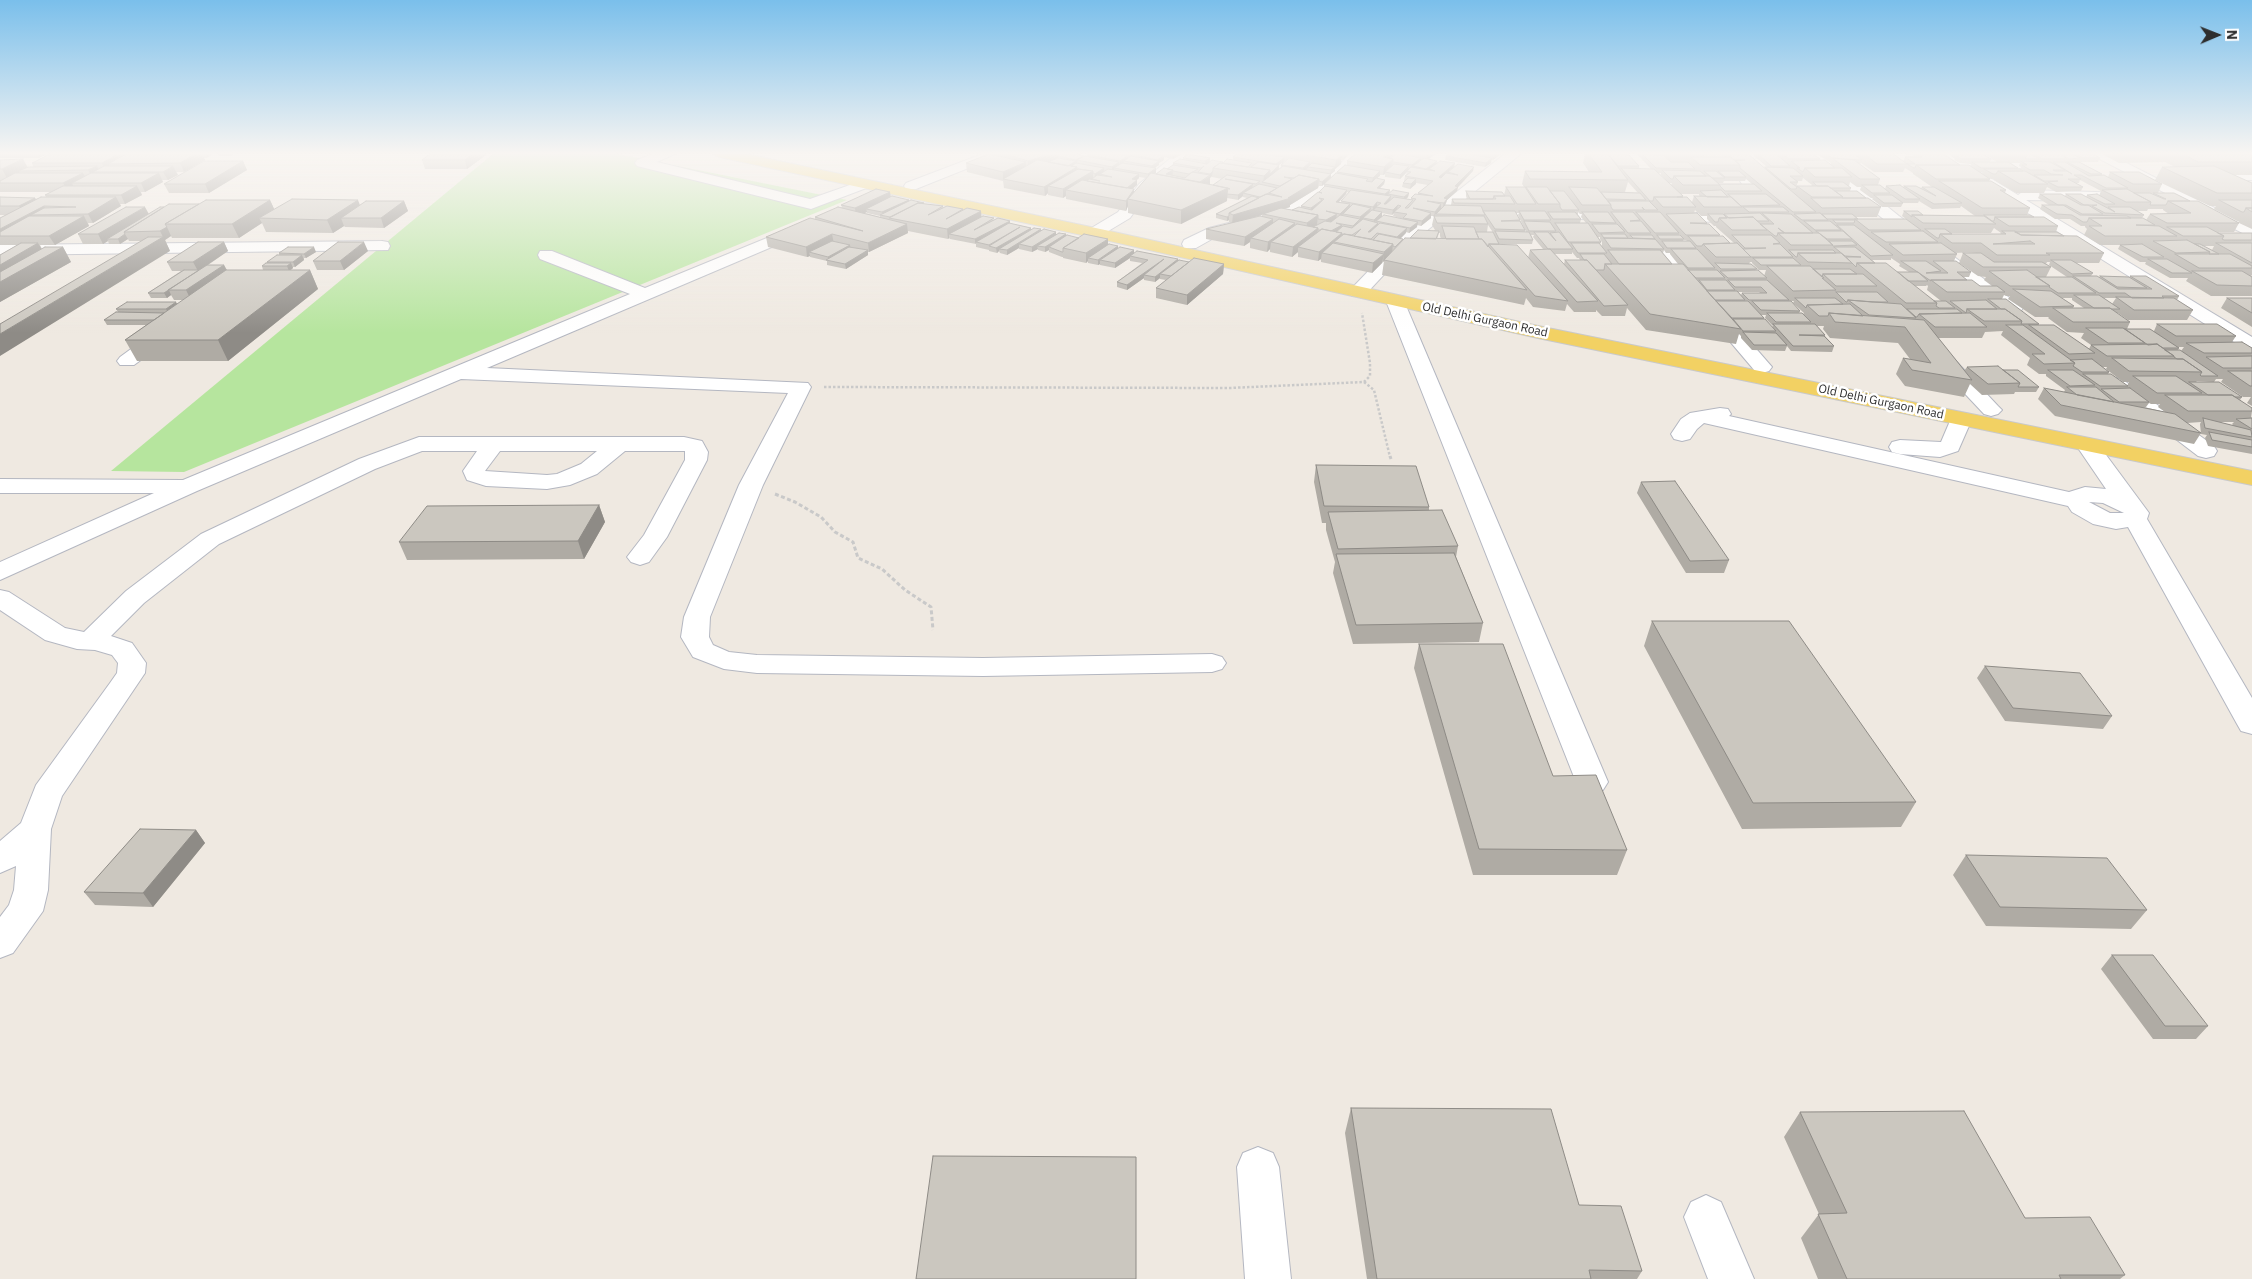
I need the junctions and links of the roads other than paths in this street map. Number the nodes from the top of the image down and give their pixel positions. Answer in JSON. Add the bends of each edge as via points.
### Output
{"nodes":[{"id":1,"x":841,"y":213,"type":"edge"},
{"id":2,"x":1022,"y":213,"type":"edge"},
{"id":3,"x":1124,"y":213,"type":"edge"},
{"id":4,"x":1288,"y":213,"type":"edge"},
{"id":5,"x":1784,"y":213,"type":"edge"},
{"id":6,"x":1887,"y":213,"type":"edge"},
{"id":7,"x":2034,"y":213,"type":"edge"},
{"id":8,"x":2212,"y":213,"type":"edge"},
{"id":9,"x":1440,"y":214,"type":"joint"},
{"id":10,"x":1633,"y":216,"type":"junction"},
{"id":11,"x":1255,"y":222,"type":"junction"},
{"id":12,"x":1283,"y":228,"type":"edge"},
{"id":13,"x":1101,"y":229,"type":"junction"},
{"id":14,"x":2252,"y":233,"type":"edge"},
{"id":15,"x":1190,"y":244,"type":"junction"},
{"id":16,"x":382,"y":246,"type":"dead end"},
{"id":17,"x":288,"y":247,"type":"junction"},
{"id":18,"x":1377,"y":249,"type":"edge"},
{"id":19,"x":0,"y":250,"type":"edge"},
{"id":20,"x":1418,"y":251,"type":"edge"},
{"id":21,"x":1398,"y":252,"type":"junction"},
{"id":22,"x":546,"y":255,"type":"dead end"},
{"id":23,"x":266,"y":263,"type":"edge"},
{"id":24,"x":1974,"y":279,"type":"junction"},
{"id":25,"x":2004,"y":279,"type":"edge"},
{"id":26,"x":2113,"y":280,"type":"edge"},
{"id":27,"x":2143,"y":280,"type":"junction"},
{"id":28,"x":1363,"y":288,"type":"junction"},
{"id":29,"x":645,"y":294,"type":"junction"},
{"id":30,"x":1395,"y":301,"type":"junction"},
{"id":31,"x":2030,"y":320,"type":"edge"},
{"id":32,"x":182,"y":322,"type":"edge"},
{"id":33,"x":2252,"y":345,"type":"edge"},
{"id":34,"x":1934,"y":350,"type":"edge"},
{"id":35,"x":127,"y":360,"type":"dead end"},
{"id":36,"x":1762,"y":367,"type":"junction"},
{"id":37,"x":457,"y":373,"type":"junction"},
{"id":38,"x":2102,"y":374,"type":"edge"},
{"id":39,"x":1990,"y":410,"type":"junction"},
{"id":40,"x":1704,"y":416,"type":"junction"},
{"id":41,"x":1961,"y":418,"type":"junction"},
{"id":42,"x":1682,"y":434,"type":"dead end"},
{"id":43,"x":494,"y":444,"type":"junction"},
{"id":44,"x":620,"y":444,"type":"junction"},
{"id":45,"x":2087,"y":445,"type":"junction"},
{"id":46,"x":2206,"y":451,"type":"junction"},
{"id":47,"x":2252,"y":460,"type":"edge"},
{"id":48,"x":2252,"y":478,"type":"edge"},
{"id":49,"x":0,"y":486,"type":"edge"},
{"id":50,"x":188,"y":486,"type":"junction"},
{"id":51,"x":2132,"y":513,"type":"junction"},
{"id":52,"x":640,"y":557,"type":"dead end"},
{"id":53,"x":0,"y":572,"type":"edge"},
{"id":54,"x":0,"y":598,"type":"edge"},
{"id":55,"x":91,"y":640,"type":"junction"},
{"id":56,"x":1212,"y":663,"type":"dead end"},
{"id":57,"x":2252,"y":724,"type":"edge"},
{"id":58,"x":1592,"y":782,"type":"edge"},
{"id":59,"x":35,"y":829,"type":"junction"},
{"id":60,"x":0,"y":860,"type":"edge"},
{"id":61,"x":0,"y":943,"type":"edge"},
{"id":62,"x":1258,"y":1167,"type":"dead end"},
{"id":63,"x":1706,"y":1217,"type":"dead end"},
{"id":64,"x":1268,"y":1279,"type":"edge"},
{"id":65,"x":1731,"y":1279,"type":"edge"}],
"edges":[{"from":1,"to":29,"type":"street"},
{"from":2,"to":13,"type":"main road","name":"Old Delhi Gurgaon Road"},
{"from":3,"to":13,"type":"street"},
{"from":4,"to":11,"type":"street"},
{"from":5,"to":10,"type":"street","via":[[1796,223],[1760,217]]},
{"from":6,"to":24,"type":"street"},
{"from":7,"to":27,"type":"street"},
{"from":8,"to":14,"type":"street"},
{"from":9,"to":10,"type":"street"},
{"from":9,"to":21,"type":"street","via":[[1413,234]]},
{"from":10,"to":36,"type":"street"},
{"from":11,"to":12,"type":"street"},
{"from":11,"to":15,"type":"street","via":[[1215,230]]},
{"from":13,"to":15,"type":"main road","name":"Old Delhi Gurgaon Road"},
{"from":13,"to":28,"type":"main road","name":"Old Delhi Gurgaon Road"},
{"from":15,"to":28,"type":"main road","name":"Old Delhi Gurgaon Road"},
{"from":16,"to":17,"type":"street"},
{"from":17,"to":19,"type":"street"},
{"from":17,"to":23,"type":"street"},
{"from":18,"to":21,"type":"street"},
{"from":20,"to":21,"type":"street"},
{"from":21,"to":28,"type":"street"},
{"from":22,"to":29,"type":"street"},
{"from":24,"to":25,"type":"street"},
{"from":24,"to":31,"type":"street"},
{"from":26,"to":27,"type":"street"},
{"from":27,"to":33,"type":"street"},
{"from":28,"to":30,"type":"main road","name":"Old Delhi Gurgaon Road"},
{"from":28,"to":36,"type":"main road","name":"Old Delhi Gurgaon Road"},
{"from":29,"to":37,"type":"street"},
{"from":30,"to":41,"type":"main road","name":"Old Delhi Gurgaon Road"},
{"from":30,"to":58,"type":"street"},
{"from":32,"to":35,"type":"street"},
{"from":34,"to":39,"type":"street"},
{"from":36,"to":39,"type":"main road","name":"Old Delhi Gurgaon Road"},
{"from":37,"to":50,"type":"street"},
{"from":37,"to":56,"type":"street","via":[[801,387],[751,485],[697,617],[696,637],[703,651],[724,660],[757,664],[983,666]]},
{"from":38,"to":46,"type":"street"},
{"from":39,"to":46,"type":"main road","name":"Old Delhi Gurgaon Road"},
{"from":40,"to":41,"type":"street","via":[[1736,413],[1767,417],[1894,446],[1940,450],[1950,446]]},
{"from":40,"to":42,"type":"street","via":[[1689,424]]},
{"from":40,"to":51,"type":"street","via":[[2076,501],[2078,496],[2108,496]]},
{"from":41,"to":45,"type":"main road","name":"Old Delhi Gurgaon Road"},
{"from":43,"to":44,"type":"street"},
{"from":43,"to":44,"type":"street","via":[[478,464],[475,475],[486,479],[547,482],[562,480],[589,469]]},
{"from":43,"to":55,"type":"street","via":[[409,446],[210,538],[143,591]]},
{"from":44,"to":52,"type":"street","via":[[684,444],[694,446],[697,452],[696,460],[660,528]]},
{"from":45,"to":48,"type":"main road","name":"Old Delhi Gurgaon Road"},
{"from":45,"to":51,"type":"street"},
{"from":46,"to":47,"type":"main road","name":"Old Delhi Gurgaon Road"},
{"from":49,"to":50,"type":"street"},
{"from":50,"to":53,"type":"street"},
{"from":51,"to":57,"type":"street"},
{"from":54,"to":55,"type":"street","via":[[55,634]]},
{"from":55,"to":59,"type":"street","via":[[122,649],[132,663],[131,673],[47,793]]},
{"from":59,"to":60,"type":"street"},
{"from":59,"to":61,"type":"street","via":[[31,890],[25,912]]},
{"from":62,"to":64,"type":"street"},
{"from":63,"to":65,"type":"street"}]}
